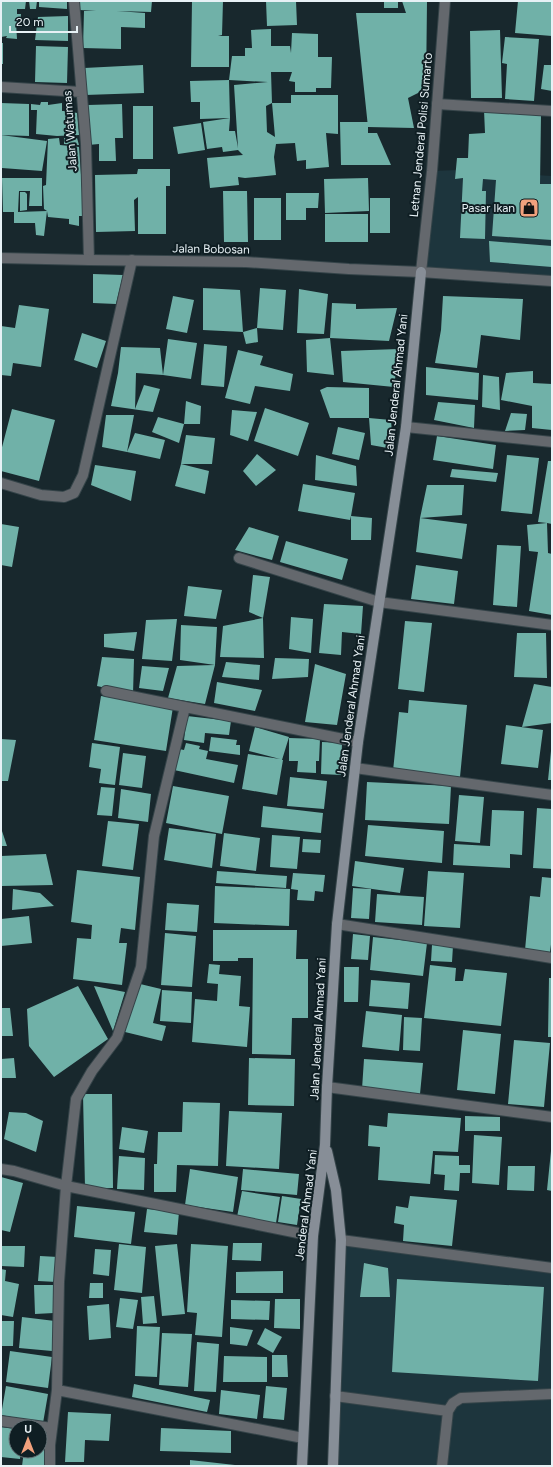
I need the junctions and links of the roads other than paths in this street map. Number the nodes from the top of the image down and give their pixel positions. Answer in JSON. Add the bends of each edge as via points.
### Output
{"nodes":[{"id":1,"x":74,"y":1,"type":"edge"},
{"id":2,"x":445,"y":1,"type":"edge"},
{"id":3,"x":1,"y":87,"type":"edge"},
{"id":4,"x":81,"y":92,"type":"junction"},
{"id":5,"x":437,"y":104,"type":"junction"},
{"id":6,"x":552,"y":110,"type":"edge"},
{"id":7,"x":1,"y":258,"type":"edge"},
{"id":8,"x":89,"y":260,"type":"junction"},
{"id":9,"x":132,"y":260,"type":"junction"},
{"id":10,"x":421,"y":272,"type":"junction"},
{"id":11,"x":552,"y":281,"type":"edge"},
{"id":12,"x":406,"y":427,"type":"junction"},
{"id":13,"x":552,"y":442,"type":"edge"},
{"id":14,"x":1,"y":484,"type":"edge"},
{"id":15,"x":239,"y":558,"type":"dead end"},
{"id":16,"x":379,"y":602,"type":"junction"},
{"id":17,"x":552,"y":625,"type":"edge"},
{"id":18,"x":106,"y":691,"type":"dead end"},
{"id":19,"x":185,"y":707,"type":"junction"},
{"id":20,"x":358,"y":742,"type":"junction"},
{"id":21,"x":355,"y":768,"type":"junction"},
{"id":22,"x":552,"y":795,"type":"edge"},
{"id":23,"x":337,"y":924,"type":"junction"},
{"id":24,"x":552,"y":958,"type":"edge"},
{"id":25,"x":327,"y":1086,"type":"junction"},
{"id":26,"x":552,"y":1117,"type":"edge"},
{"id":27,"x":325,"y":1145,"type":"junction"},
{"id":28,"x":1,"y":1169,"type":"edge"},
{"id":29,"x":66,"y":1186,"type":"junction"},
{"id":30,"x":312,"y":1236,"type":"junction"},
{"id":31,"x":341,"y":1240,"type":"junction"},
{"id":32,"x":552,"y":1268,"type":"edge"},
{"id":33,"x":57,"y":1390,"type":"junction"},
{"id":34,"x":552,"y":1394,"type":"edge"},
{"id":35,"x":335,"y":1396,"type":"junction"},
{"id":36,"x":448,"y":1411,"type":"junction"},
{"id":37,"x":1,"y":1421,"type":"edge"},
{"id":38,"x":52,"y":1428,"type":"junction"},
{"id":39,"x":303,"y":1438,"type":"junction"},
{"id":40,"x":50,"y":1466,"type":"edge"},
{"id":41,"x":302,"y":1466,"type":"edge"},
{"id":42,"x":334,"y":1466,"type":"edge"},
{"id":43,"x":442,"y":1466,"type":"edge"}],
"edges":[{"from":1,"to":4,"type":"street","name":"Jalan Watumas"},
{"from":2,"to":5,"type":"street","name":"Letnan Jenderal Polisi Sumarto"},
{"from":3,"to":4,"type":"street"},
{"from":4,"to":8,"type":"street","name":"Jalan Watumas","via":[[86,144]]},
{"from":5,"to":6,"type":"street"},
{"from":5,"to":10,"type":"street","name":"Letnan Jenderal Polisi Sumarto"},
{"from":7,"to":8,"type":"street","name":"Jalan Bobosan"},
{"from":8,"to":9,"type":"street","name":"Jalan Bobosan"},
{"from":9,"to":10,"type":"street","name":"Jalan Bobosan","via":[[246,262]]},
{"from":9,"to":14,"type":"street","via":[[83,475],[74,493],[64,497],[41,495]]},
{"from":10,"to":11,"type":"street","name":"Jalan Bobosan"},
{"from":10,"to":12,"type":"main road","name":"Jalan Jenderal Ahmad Yani"},
{"from":12,"to":13,"type":"street"},
{"from":12,"to":16,"type":"main road","name":"Jalan Jenderal Ahmad Yani"},
{"from":15,"to":16,"type":"street"},
{"from":16,"to":17,"type":"street"},
{"from":16,"to":20,"type":"main road","name":"Jalan Jenderal Ahmad Yani"},
{"from":18,"to":19,"type":"street"},
{"from":19,"to":20,"type":"street"},
{"from":19,"to":29,"type":"street","via":[[154,836],[141,967],[117,1038],[92,1071],[76,1099]]},
{"from":20,"to":21,"type":"main road","name":"Jalan Jenderal Ahmad Yani"},
{"from":21,"to":22,"type":"street"},
{"from":21,"to":23,"type":"main road","name":"Jalan Jenderal Ahmad Yani"},
{"from":23,"to":24,"type":"street"},
{"from":23,"to":25,"type":"main road","name":"Jalan Jenderal Ahmad Yani"},
{"from":25,"to":26,"type":"street"},
{"from":25,"to":27,"type":"main road","name":"Jalan Jenderal Ahmad Yani"},
{"from":27,"to":30,"type":"main road","name":"Jenderal Ahmad Yani"},
{"from":27,"to":31,"type":"main road","name":"Jenderal Ahmad Yani","via":[[336,1190]]},
{"from":28,"to":29,"type":"street"},
{"from":29,"to":30,"type":"street"},
{"from":29,"to":33,"type":"street","via":[[59,1282]]},
{"from":30,"to":39,"type":"main road","name":"Jenderal Ahmad Yani"},
{"from":31,"to":32,"type":"street"},
{"from":31,"to":35,"type":"main road","name":"Jenderal Ahmad Yani"},
{"from":33,"to":38,"type":"street"},
{"from":33,"to":39,"type":"street"},
{"from":34,"to":36,"type":"street","via":[[461,1398],[453,1403]]},
{"from":35,"to":36,"type":"street"},
{"from":35,"to":42,"type":"main road","name":"Jenderal Ahmad Yani"},
{"from":36,"to":43,"type":"street"},
{"from":37,"to":38,"type":"street"},
{"from":38,"to":40,"type":"street"},
{"from":39,"to":41,"type":"main road","name":"Jenderal Ahmad Yani"}]}
